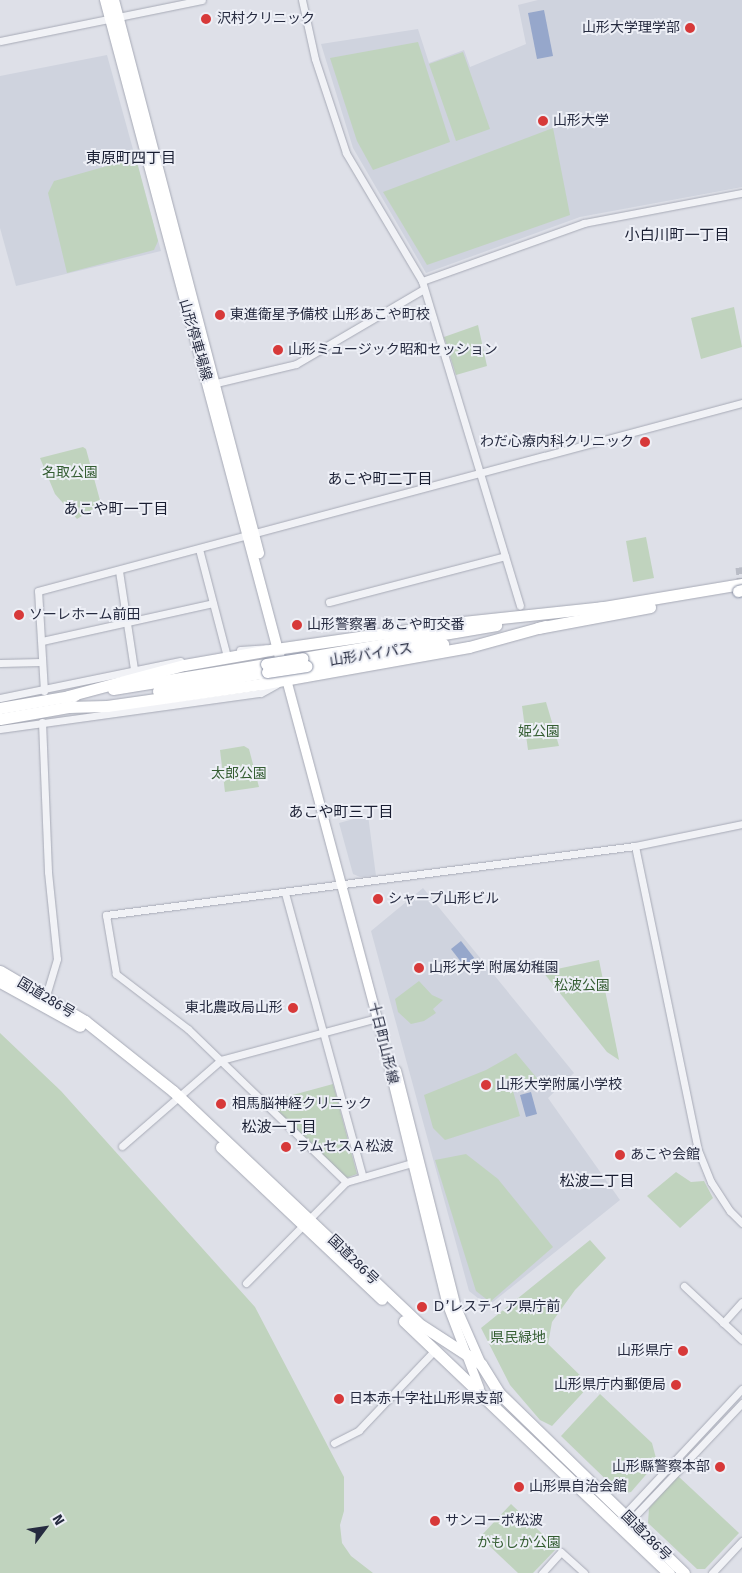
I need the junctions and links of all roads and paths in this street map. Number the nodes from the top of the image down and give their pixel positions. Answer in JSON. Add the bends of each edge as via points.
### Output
{"nodes":[{"id":1,"x":106,"y":0,"type":"edge"},
{"id":2,"x":114,"y":0,"type":"edge"},
{"id":3,"x":202,"y":0,"type":"edge"},
{"id":4,"x":302,"y":0,"type":"edge"},
{"id":5,"x":113,"y":18,"type":"junction"},
{"id":6,"x":0,"y":41,"type":"edge"},
{"id":7,"x":742,"y":193,"type":"edge"},
{"id":8,"x":423,"y":285,"type":"junction"},
{"id":9,"x":212,"y":384,"type":"junction"},
{"id":10,"x":742,"y":402,"type":"edge"},
{"id":11,"x":481,"y":473,"type":"junction"},
{"id":12,"x":251,"y":533,"type":"junction"},
{"id":13,"x":199,"y":549,"type":"junction"},
{"id":14,"x":505,"y":556,"type":"junction"},
{"id":15,"x":119,"y":571,"type":"junction"},
{"id":16,"x":741,"y":588,"type":"edge"},
{"id":17,"x":329,"y":602,"type":"dead end"},
{"id":18,"x":213,"y":603,"type":"junction"},
{"id":19,"x":520,"y":606,"type":"dead end"},
{"id":20,"x":604,"y":607,"type":"junction"},
{"id":21,"x":128,"y":622,"type":"junction"},
{"id":22,"x":545,"y":626,"type":"junction"},
{"id":23,"x":42,"y":641,"type":"junction"},
{"id":24,"x":280,"y":648,"type":"junction"},
{"id":25,"x":226,"y":652,"type":"junction"},
{"id":26,"x":41,"y":662,"type":"junction"},
{"id":27,"x":305,"y":662,"type":"junction"},
{"id":28,"x":0,"y":663,"type":"edge"},
{"id":29,"x":134,"y":669,"type":"junction"},
{"id":30,"x":289,"y":679,"type":"junction"},
{"id":31,"x":44,"y":692,"type":"junction"},
{"id":32,"x":0,"y":698,"type":"edge"},
{"id":33,"x":67,"y":702,"type":"junction"},
{"id":34,"x":0,"y":708,"type":"edge"},
{"id":35,"x":0,"y":719,"type":"edge"},
{"id":36,"x":42,"y":722,"type":"junction"},
{"id":37,"x":0,"y":729,"type":"edge"},
{"id":38,"x":742,"y":824,"type":"edge"},
{"id":39,"x":635,"y":846,"type":"junction"},
{"id":40,"x":345,"y":885,"type":"junction"},
{"id":41,"x":285,"y":893,"type":"junction"},
{"id":42,"x":0,"y":971,"type":"edge"},
{"id":43,"x":0,"y":982,"type":"edge"},
{"id":44,"x":44,"y":1000,"type":"junction"},
{"id":45,"x":377,"y":1018,"type":"junction"},
{"id":46,"x":325,"y":1032,"type":"junction"},
{"id":47,"x":222,"y":1060,"type":"junction"},
{"id":48,"x":176,"y":1099,"type":"junction"},
{"id":49,"x":122,"y":1146,"type":"dead end"},
{"id":50,"x":412,"y":1163,"type":"junction"},
{"id":51,"x":362,"y":1175,"type":"junction"},
{"id":52,"x":346,"y":1182,"type":"junction"},
{"id":53,"x":307,"y":1222,"type":"junction"},
{"id":54,"x":742,"y":1224,"type":"edge"},
{"id":55,"x":246,"y":1283,"type":"dead end"},
{"id":56,"x":684,"y":1286,"type":"dead end"},
{"id":57,"x":742,"y":1302,"type":"edge"},
{"id":58,"x":454,"y":1321,"type":"junction"},
{"id":59,"x":723,"y":1323,"type":"junction"},
{"id":60,"x":435,"y":1336,"type":"junction"},
{"id":61,"x":742,"y":1340,"type":"edge"},
{"id":62,"x":434,"y":1350,"type":"junction"},
{"id":63,"x":463,"y":1350,"type":"junction"},
{"id":64,"x":481,"y":1364,"type":"junction"},
{"id":65,"x":742,"y":1389,"type":"edge"},
{"id":66,"x":490,"y":1403,"type":"junction"},
{"id":67,"x":742,"y":1403,"type":"edge"},
{"id":68,"x":334,"y":1443,"type":"dead end"},
{"id":69,"x":628,"y":1517,"type":"junction"},
{"id":70,"x":620,"y":1526,"type":"junction"},
{"id":71,"x":742,"y":1541,"type":"edge"},
{"id":72,"x":542,"y":1573,"type":"edge"},
{"id":73,"x":584,"y":1573,"type":"edge"},
{"id":74,"x":669,"y":1573,"type":"edge"},
{"id":75,"x":684,"y":1573,"type":"edge"},
{"id":76,"x":712,"y":1573,"type":"edge"}],
"edges":[{"from":1,"to":5,"type":"main road","name":"山形停車場線"},
{"from":2,"to":5,"type":"main road","name":"山形停車場線"},
{"from":3,"to":5,"type":"street"},
{"from":4,"to":8,"type":"street","via":[[324,91],[346,153]]},
{"from":5,"to":6,"type":"street"},
{"from":5,"to":9,"type":"main road","name":"山形停車場線"},
{"from":7,"to":8,"type":"street","via":[[584,223]]},
{"from":8,"to":9,"type":"street","via":[[296,364]]},
{"from":8,"to":11,"type":"street"},
{"from":9,"to":12,"type":"main road","name":"山形停車場線"},
{"from":10,"to":11,"type":"street"},
{"from":11,"to":12,"type":"street"},
{"from":11,"to":14,"type":"street"},
{"from":12,"to":13,"type":"street"},
{"from":12,"to":24,"type":"main road","name":"山形停車場線"},
{"from":13,"to":15,"type":"street"},
{"from":13,"to":18,"type":"street"},
{"from":14,"to":17,"type":"street"},
{"from":14,"to":19,"type":"street"},
{"from":15,"to":21,"type":"street"},
{"from":15,"to":23,"type":"street","via":[[38,591]]},
{"from":16,"to":20,"type":"highway","name":"山形バイパス"},
{"from":16,"to":22,"type":"highway","name":"山形バイパス"},
{"from":18,"to":21,"type":"street"},
{"from":18,"to":25,"type":"street"},
{"from":20,"to":24,"type":"highway","via":[[463,622]]},
{"from":20,"to":27,"type":"highway","name":"山形バイパス"},
{"from":21,"to":23,"type":"street"},
{"from":21,"to":29,"type":"street"},
{"from":22,"to":27,"type":"highway","name":"山形バイパス"},
{"from":22,"to":30,"type":"highway","via":[[469,647]]},
{"from":23,"to":26,"type":"street"},
{"from":24,"to":25,"type":"street","via":[[257,646]]},
{"from":24,"to":30,"type":"main road","name":"山形停車場線"},
{"from":24,"to":33,"type":"highway","via":[[184,665]]},
{"from":25,"to":29,"type":"street"},
{"from":26,"to":28,"type":"street"},
{"from":26,"to":31,"type":"street"},
{"from":27,"to":33,"type":"highway","name":"山形バイパス","bridge":true},
{"from":29,"to":31,"type":"street"},
{"from":30,"to":33,"type":"highway","via":[[107,706]]},
{"from":30,"to":36,"type":"street","via":[[260,693]]},
{"from":30,"to":40,"type":"main road","name":"十日町山形線"},
{"from":31,"to":32,"type":"street"},
{"from":33,"to":34,"type":"highway","name":"山形バイパス"},
{"from":33,"to":35,"type":"highway","name":"山形バイパス"},
{"from":36,"to":37,"type":"street"},
{"from":36,"to":44,"type":"street","via":[[47,864],[56,959]]},
{"from":38,"to":39,"type":"street"},
{"from":39,"to":40,"type":"street"},
{"from":39,"to":54,"type":"street","via":[[698,1150],[711,1182]]},
{"from":40,"to":41,"type":"street"},
{"from":40,"to":45,"type":"main road","name":"十日町山形線"},
{"from":40,"to":64,"type":"main road","name":"十日町山形線","via":[[456,1306]]},
{"from":41,"to":46,"type":"street"},
{"from":41,"to":47,"type":"street","via":[[106,914],[116,974],[188,1029]]},
{"from":42,"to":44,"type":"highway","name":"国道286号"},
{"from":43,"to":44,"type":"highway","name":"国道286号"},
{"from":44,"to":48,"type":"highway","name":"国道286号"},
{"from":45,"to":46,"type":"street"},
{"from":45,"to":50,"type":"main road","name":"十日町山形線"},
{"from":46,"to":47,"type":"street"},
{"from":46,"to":51,"type":"street"},
{"from":47,"to":48,"type":"street"},
{"from":47,"to":52,"type":"street"},
{"from":48,"to":49,"type":"street"},
{"from":48,"to":53,"type":"highway","name":"国道286号"},
{"from":50,"to":51,"type":"street"},
{"from":50,"to":58,"type":"main road","name":"十日町山形線"},
{"from":51,"to":52,"type":"street"},
{"from":52,"to":53,"type":"street"},
{"from":53,"to":55,"type":"street"},
{"from":53,"to":60,"type":"highway","name":"国道286号"},
{"from":53,"to":62,"type":"highway","name":"国道286号"},
{"from":56,"to":59,"type":"street"},
{"from":57,"to":59,"type":"street"},
{"from":58,"to":60,"type":"main road","via":[[448,1334]]},
{"from":58,"to":63,"type":"main road","name":"十日町山形線"},
{"from":59,"to":61,"type":"street"},
{"from":60,"to":63,"type":"highway","name":"国道286号"},
{"from":62,"to":66,"type":"highway","name":"国道286号"},
{"from":62,"to":68,"type":"street","via":[[359,1430]]},
{"from":63,"to":64,"type":"highway","name":"国道286号"},
{"from":63,"to":66,"type":"main road","name":"十日町山形線","via":[[475,1382]]},
{"from":64,"to":69,"type":"highway","name":"国道286号","via":[[499,1393]]},
{"from":65,"to":69,"type":"street"},
{"from":66,"to":70,"type":"highway","name":"国道286号"},
{"from":67,"to":69,"type":"street"},
{"from":69,"to":70,"type":"street"},
{"from":69,"to":75,"type":"highway","name":"国道286号"},
{"from":70,"to":74,"type":"highway","name":"国道286号"},
{"from":71,"to":76,"type":"street"},
{"from":72,"to":73,"type":"street","via":[[561,1552]]}]}
